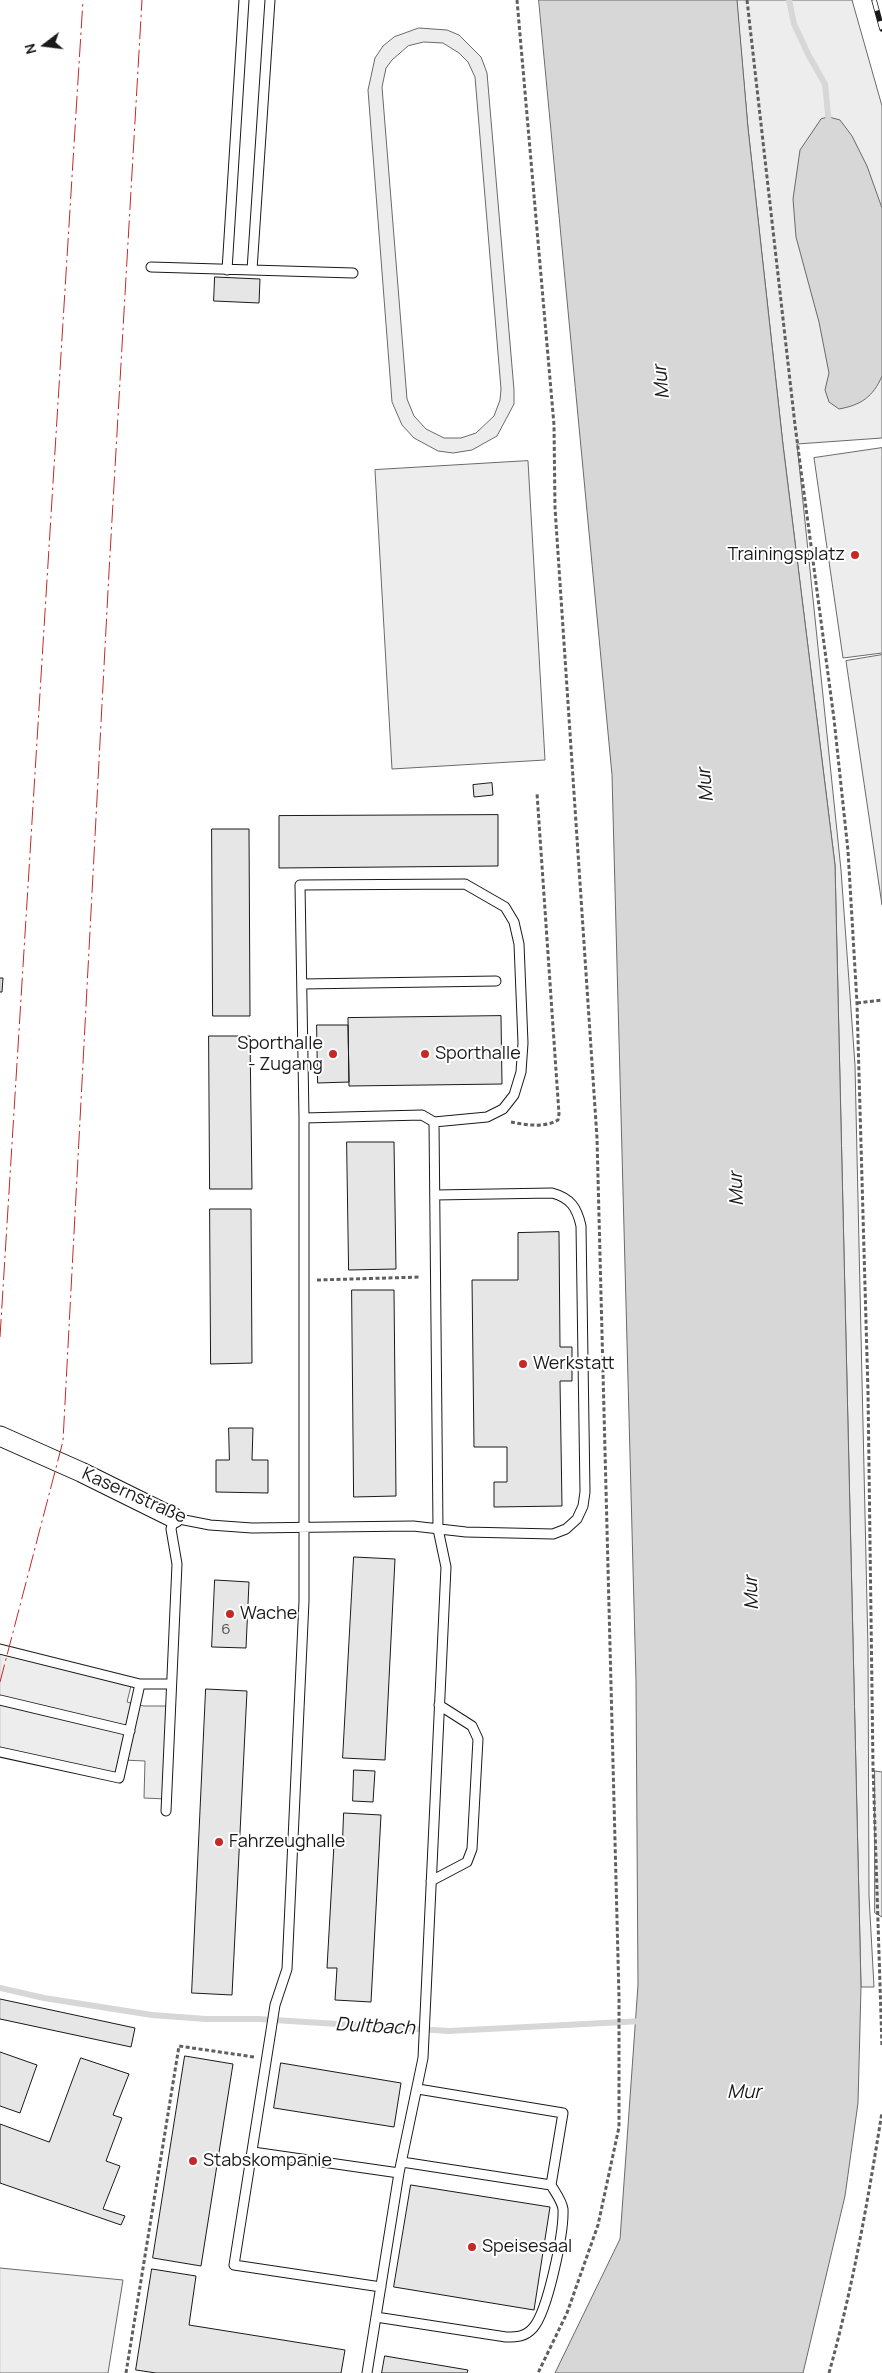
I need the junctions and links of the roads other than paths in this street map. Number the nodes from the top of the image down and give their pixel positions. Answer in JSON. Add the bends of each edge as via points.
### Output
{"nodes":[{"id":1,"x":244,"y":0,"type":"edge"},
{"id":2,"x":270,"y":0,"type":"edge"},
{"id":3,"x":151,"y":267,"type":"dead end"},
{"id":4,"x":227,"y":270,"type":"junction"},
{"id":5,"x":252,"y":270,"type":"junction"},
{"id":6,"x":353,"y":273,"type":"dead end"},
{"id":7,"x":496,"y":980,"type":"dead end"},
{"id":8,"x":302,"y":984,"type":"junction"},
{"id":9,"x":304,"y":1118,"type":"junction"},
{"id":10,"x":434,"y":1122,"type":"junction"},
{"id":11,"x":435,"y":1195,"type":"junction"},
{"id":12,"x":0,"y":1436,"type":"edge"},
{"id":13,"x":174,"y":1518,"type":"junction"},
{"id":14,"x":304,"y":1526,"type":"junction"},
{"id":15,"x":438,"y":1529,"type":"junction"},
{"id":16,"x":0,"y":1649,"type":"edge"},
{"id":17,"x":140,"y":1684,"type":"junction"},
{"id":18,"x":171,"y":1684,"type":"junction"},
{"id":19,"x":0,"y":1700,"type":"edge"},
{"id":20,"x":439,"y":1705,"type":"junction"},
{"id":21,"x":130,"y":1730,"type":"junction"},
{"id":22,"x":0,"y":1752,"type":"edge"},
{"id":23,"x":166,"y":1812,"type":"dead end"},
{"id":24,"x":431,"y":1880,"type":"junction"},
{"id":25,"x":418,"y":2089,"type":"junction"},
{"id":26,"x":253,"y":2152,"type":"junction"},
{"id":27,"x":402,"y":2162,"type":"junction"},
{"id":28,"x":399,"y":2173,"type":"junction"},
{"id":29,"x":551,"y":2185,"type":"junction"},
{"id":30,"x":381,"y":2287,"type":"junction"},
{"id":31,"x":376,"y":2317,"type":"junction"},
{"id":32,"x":367,"y":2373,"type":"edge"}],
"edges":[{"from":1,"to":4,"type":"lane"},
{"from":2,"to":5,"type":"lane"},
{"from":3,"to":4,"type":"lane"},
{"from":4,"to":5,"type":"lane"},
{"from":5,"to":6,"type":"lane"},
{"from":7,"to":8,"type":"lane"},
{"from":8,"to":9,"type":"lane"},
{"from":8,"to":10,"type":"lane","via":[[300,885],[465,884],[505,907],[514,922],[519,944],[522,1043],[521,1072],[514,1095],[503,1110],[487,1117]]},
{"from":9,"to":10,"type":"lane","via":[[422,1115]]},
{"from":9,"to":14,"type":"lane"},
{"from":10,"to":11,"type":"lane"},
{"from":11,"to":15,"type":"lane"},
{"from":11,"to":15,"type":"lane","name":"Kasernstraße","via":[[552,1193],[564,1196],[578,1212],[581,1226],[586,1492],[577,1519],[566,1529],[553,1534]]},
{"from":12,"to":13,"type":"street","name":"Kasernstraße"},
{"from":13,"to":14,"type":"lane","name":"Kasernstraße","via":[[252,1528]]},
{"from":13,"to":18,"type":"lane","via":[[171,1529],[177,1564]]},
{"from":14,"to":15,"type":"lane","name":"Kasernstraße"},
{"from":14,"to":26,"type":"lane","via":[[304,1611],[287,1968],[275,2005]]},
{"from":15,"to":20,"type":"lane","via":[[446,1566]]},
{"from":16,"to":17,"type":"lane"},
{"from":17,"to":18,"type":"lane"},
{"from":17,"to":21,"type":"lane"},
{"from":18,"to":23,"type":"lane"},
{"from":19,"to":21,"type":"lane"},
{"from":20,"to":24,"type":"lane"},
{"from":20,"to":24,"type":"lane","via":[[472,1726],[478,1740],[472,1849],[467,1862]]},
{"from":21,"to":22,"type":"lane","via":[[119,1778]]},
{"from":24,"to":25,"type":"lane","via":[[423,2058]]},
{"from":25,"to":27,"type":"lane"},
{"from":25,"to":29,"type":"lane","via":[[563,2113]]},
{"from":26,"to":28,"type":"lane"},
{"from":26,"to":30,"type":"lane","via":[[234,2264]]},
{"from":27,"to":28,"type":"lane"},
{"from":27,"to":29,"type":"lane"},
{"from":28,"to":30,"type":"lane"},
{"from":29,"to":31,"type":"lane","via":[[563,2207],[562,2230],[545,2308],[534,2328],[522,2337],[506,2337]]},
{"from":30,"to":31,"type":"lane"},
{"from":31,"to":32,"type":"lane"}]}
